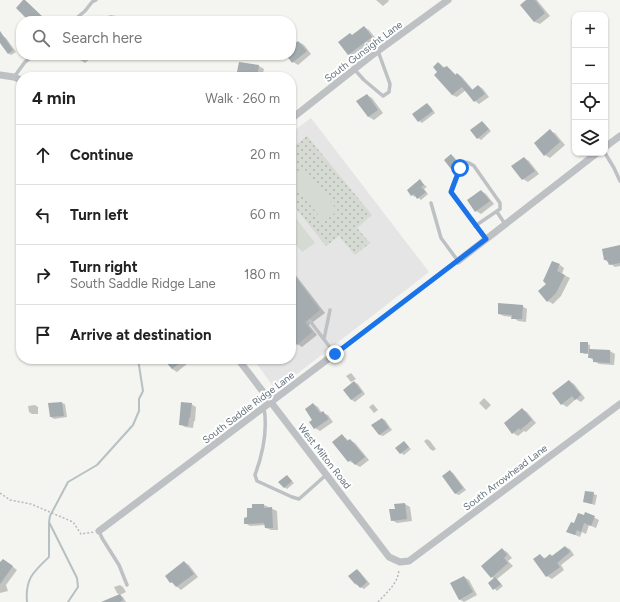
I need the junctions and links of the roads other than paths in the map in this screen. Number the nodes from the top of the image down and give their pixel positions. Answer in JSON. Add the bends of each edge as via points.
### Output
{"nodes":[{"id":1,"x":96,"y":0,"type":"edge"},
{"id":2,"x":448,"y":0,"type":"edge"},
{"id":3,"x":78,"y":16,"type":"edge"},
{"id":4,"x":378,"y":51,"type":"junction"},
{"id":5,"x":28,"y":60,"type":"edge"},
{"id":6,"x":354,"y":69,"type":"junction"},
{"id":7,"x":18,"y":72,"type":"edge"},
{"id":8,"x":16,"y":74,"type":"edge"},
{"id":9,"x":0,"y":76,"type":"edge"},
{"id":10,"x":14,"y":77,"type":"joint"},
{"id":11,"x":296,"y":115,"type":"edge"},
{"id":12,"x":620,"y":136,"type":"edge"},
{"id":13,"x":608,"y":145,"type":"edge"},
{"id":14,"x":593,"y":156,"type":"edge"},
{"id":15,"x":607,"y":156,"type":"edge"},
{"id":16,"x":620,"y":181,"type":"edge"},
{"id":17,"x":431,"y":203,"type":"dead end"},
{"id":18,"x":497,"y":212,"type":"junction"},
{"id":19,"x":505,"y":224,"type":"junction"},
{"id":20,"x":475,"y":226,"type":"junction"},
{"id":21,"x":486,"y":239,"type":"junction"},
{"id":22,"x":458,"y":261,"type":"joint"},
{"id":23,"x":330,"y":310,"type":"dead end"},
{"id":24,"x":310,"y":321,"type":"dead end"},
{"id":25,"x":324,"y":339,"type":"junction"},
{"id":26,"x":337,"y":352,"type":"joint"},
{"id":27,"x":241,"y":364,"type":"edge"},
{"id":28,"x":620,"y":404,"type":"edge"},
{"id":29,"x":267,"y":405,"type":"junction"},
{"id":30,"x":327,"y":474,"type":"junction"},
{"id":31,"x":99,"y":531,"type":"joint"},
{"id":32,"x":400,"y":562,"type":"joint"},
{"id":33,"x":127,"y":586,"type":"dead end"}],
"edges":[{"from":1,"to":3,"type":"lane"},
{"from":2,"to":4,"type":"street","name":"South Gunsight Lane"},
{"from":4,"to":6,"type":"street","name":"South Gunsight Lane"},
{"from":4,"to":6,"type":"lane","via":[[390,84],[389,92],[383,96]]},
{"from":5,"to":7,"type":"lane"},
{"from":6,"to":11,"type":"street","name":"South Gunsight Lane"},
{"from":8,"to":10,"type":"lane"},
{"from":9,"to":10,"type":"street"},
{"from":12,"to":13,"type":"street"},
{"from":14,"to":19,"type":"street"},
{"from":15,"to":16,"type":"lane"},
{"from":17,"to":22,"type":"lane","via":[[441,238]]},
{"from":18,"to":19,"type":"lane"},
{"from":18,"to":20,"type":"lane"},
{"from":18,"to":20,"type":"lane","via":[[500,204],[474,166],[468,162],[462,164],[451,192]]},
{"from":19,"to":21,"type":"street"},
{"from":20,"to":21,"type":"lane"},
{"from":21,"to":22,"type":"street"},
{"from":23,"to":25,"type":"lane"},
{"from":24,"to":25,"type":"lane"},
{"from":25,"to":26,"type":"lane"},
{"from":26,"to":29,"type":"street","name":"South Saddle Ridge Lane"},
{"from":27,"to":29,"type":"street","name":"West Milton Road"},
{"from":28,"to":32,"type":"street","name":"South Arrowhead Lane","via":[[409,561]]},
{"from":29,"to":30,"type":"street","name":"West Milton Road"},
{"from":29,"to":30,"type":"lane","via":[[264,442],[255,475],[257,481],[299,499]]},
{"from":29,"to":31,"type":"street","name":"South Saddle Ridge Lane"},
{"from":30,"to":32,"type":"street","name":"West Milton Road","via":[[389,556]]},
{"from":31,"to":33,"type":"lane"}]}
